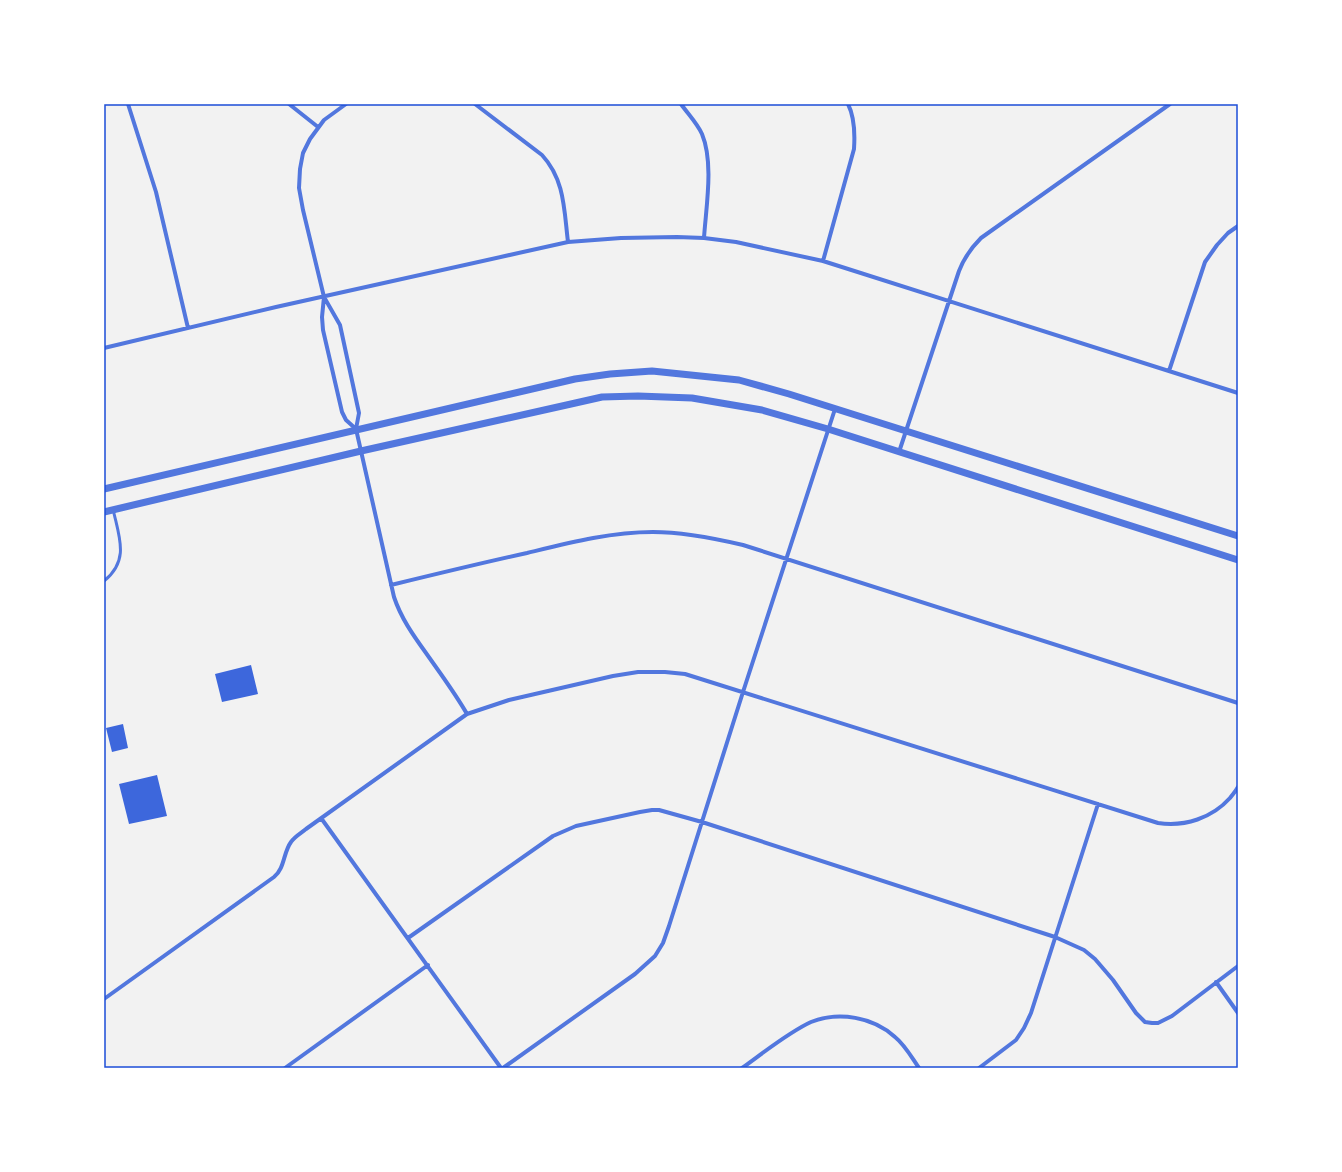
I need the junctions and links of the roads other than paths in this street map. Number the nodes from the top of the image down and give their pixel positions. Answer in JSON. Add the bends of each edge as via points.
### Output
{"nodes":[{"id":1,"x":128,"y":104,"type":"edge"},
{"id":2,"x":289,"y":104,"type":"edge"},
{"id":3,"x":346,"y":104,"type":"edge"},
{"id":4,"x":475,"y":104,"type":"edge"},
{"id":5,"x":681,"y":104,"type":"edge"},
{"id":6,"x":848,"y":104,"type":"edge"},
{"id":7,"x":1170,"y":104,"type":"edge"},
{"id":8,"x":318,"y":127,"type":"junction"},
{"id":9,"x":1238,"y":226,"type":"edge"},
{"id":10,"x":704,"y":238,"type":"junction"},
{"id":11,"x":568,"y":242,"type":"junction"},
{"id":12,"x":823,"y":261,"type":"junction"},
{"id":13,"x":324,"y":297,"type":"junction"},
{"id":14,"x":949,"y":301,"type":"junction"},
{"id":15,"x":188,"y":328,"type":"junction"},
{"id":16,"x":104,"y":348,"type":"edge"},
{"id":17,"x":1169,"y":371,"type":"junction"},
{"id":18,"x":1238,"y":392,"type":"edge"},
{"id":19,"x":835,"y":409,"type":"junction"},
{"id":20,"x":828,"y":429,"type":"junction"},
{"id":21,"x":356,"y":430,"type":"junction"},
{"id":22,"x":907,"y":431,"type":"junction"},
{"id":23,"x":361,"y":451,"type":"junction"},
{"id":24,"x":899,"y":452,"type":"junction"},
{"id":25,"x":104,"y":489,"type":"edge"},
{"id":26,"x":114,"y":509,"type":"junction"},
{"id":27,"x":104,"y":512,"type":"edge"},
{"id":28,"x":1238,"y":536,"type":"edge"},
{"id":29,"x":786,"y":559,"type":"junction"},
{"id":30,"x":1238,"y":560,"type":"edge"},
{"id":31,"x":104,"y":581,"type":"edge"},
{"id":32,"x":391,"y":585,"type":"junction"},
{"id":33,"x":743,"y":692,"type":"junction"},
{"id":34,"x":1238,"y":703,"type":"edge"},
{"id":35,"x":467,"y":714,"type":"junction"},
{"id":36,"x":1238,"y":788,"type":"edge"},
{"id":37,"x":1098,"y":804,"type":"junction"},
{"id":38,"x":321,"y":818,"type":"junction"},
{"id":39,"x":702,"y":822,"type":"junction"},
{"id":40,"x":1055,"y":937,"type":"junction"},
{"id":41,"x":408,"y":938,"type":"junction"},
{"id":42,"x":428,"y":965,"type":"junction"},
{"id":43,"x":1238,"y":966,"type":"edge"},
{"id":44,"x":1216,"y":982,"type":"junction"},
{"id":45,"x":104,"y":999,"type":"edge"},
{"id":46,"x":1238,"y":1013,"type":"edge"},
{"id":47,"x":285,"y":1068,"type":"edge"},
{"id":48,"x":502,"y":1068,"type":"edge"},
{"id":49,"x":742,"y":1068,"type":"edge"},
{"id":50,"x":919,"y":1068,"type":"edge"},
{"id":51,"x":979,"y":1068,"type":"edge"}],
"edges":[{"from":1,"to":15,"type":"street","via":[[156,192]]},
{"from":2,"to":8,"type":"street"},
{"from":3,"to":8,"type":"street"},
{"from":4,"to":11,"type":"street","via":[[542,155],[550,164],[559,181]]},
{"from":5,"to":10,"type":"street","via":[[698,127],[707,150],[709,166]]},
{"from":6,"to":12,"type":"street","via":[[854,120],[854,149]]},
{"from":7,"to":14,"type":"street","via":[[981,238],[964,259]]},
{"from":8,"to":13,"type":"street","via":[[303,153],[299,188]]},
{"from":9,"to":17,"type":"street","via":[[1216,245],[1205,262]]},
{"from":10,"to":11,"type":"street","via":[[621,238]]},
{"from":10,"to":12,"type":"street"},
{"from":11,"to":13,"type":"street"},
{"from":12,"to":14,"type":"street"},
{"from":13,"to":15,"type":"street"},
{"from":13,"to":21,"type":"street","via":[[340,325],[359,413]]},
{"from":13,"to":21,"type":"street","via":[[323,330],[342,412]]},
{"from":14,"to":17,"type":"street"},
{"from":14,"to":22,"type":"street"},
{"from":15,"to":16,"type":"street"},
{"from":17,"to":18,"type":"street"},
{"from":19,"to":20,"type":"street"},
{"from":19,"to":21,"type":"street","via":[[739,380],[652,371],[575,379]]},
{"from":19,"to":22,"type":"street"},
{"from":20,"to":23,"type":"street","via":[[724,402],[638,396],[594,399]]},
{"from":20,"to":24,"type":"street"},
{"from":20,"to":29,"type":"street"},
{"from":21,"to":23,"type":"street"},
{"from":21,"to":25,"type":"street"},
{"from":22,"to":24,"type":"street"},
{"from":22,"to":28,"type":"street"},
{"from":23,"to":26,"type":"street"},
{"from":23,"to":32,"type":"street"},
{"from":24,"to":30,"type":"street"},
{"from":26,"to":27,"type":"street"},
{"from":26,"to":31,"type":"lane","via":[[121,543],[121,558],[114,571]]},
{"from":29,"to":32,"type":"street","via":[[743,545],[705,537],[671,532],[636,532],[581,540]]},
{"from":29,"to":33,"type":"street"},
{"from":29,"to":34,"type":"street"},
{"from":32,"to":35,"type":"street","via":[[397,608],[407,627]]},
{"from":33,"to":35,"type":"street","via":[[686,674],[638,672],[516,698]]},
{"from":33,"to":37,"type":"street"},
{"from":33,"to":39,"type":"street"},
{"from":35,"to":38,"type":"street"},
{"from":36,"to":37,"type":"street","via":[[1225,803],[1209,815],[1186,823],[1158,823]]},
{"from":37,"to":40,"type":"street"},
{"from":38,"to":41,"type":"street"},
{"from":38,"to":45,"type":"street","via":[[291,841],[279,874]]},
{"from":39,"to":40,"type":"street"},
{"from":39,"to":41,"type":"street","via":[[652,810],[565,830],[539,844]]},
{"from":39,"to":48,"type":"street","via":[[669,926],[655,956],[635,974]]},
{"from":40,"to":44,"type":"street","via":[[1084,950],[1094,959],[1145,1022],[1158,1023],[1172,1016]]},
{"from":40,"to":51,"type":"street","via":[[1024,1028],[1016,1040]]},
{"from":41,"to":42,"type":"street"},
{"from":42,"to":47,"type":"street"},
{"from":42,"to":48,"type":"street"},
{"from":43,"to":44,"type":"street"},
{"from":44,"to":46,"type":"street"},
{"from":49,"to":50,"type":"street","via":[[811,1022],[841,1016],[873,1023],[887,1031],[901,1043]]}]}
